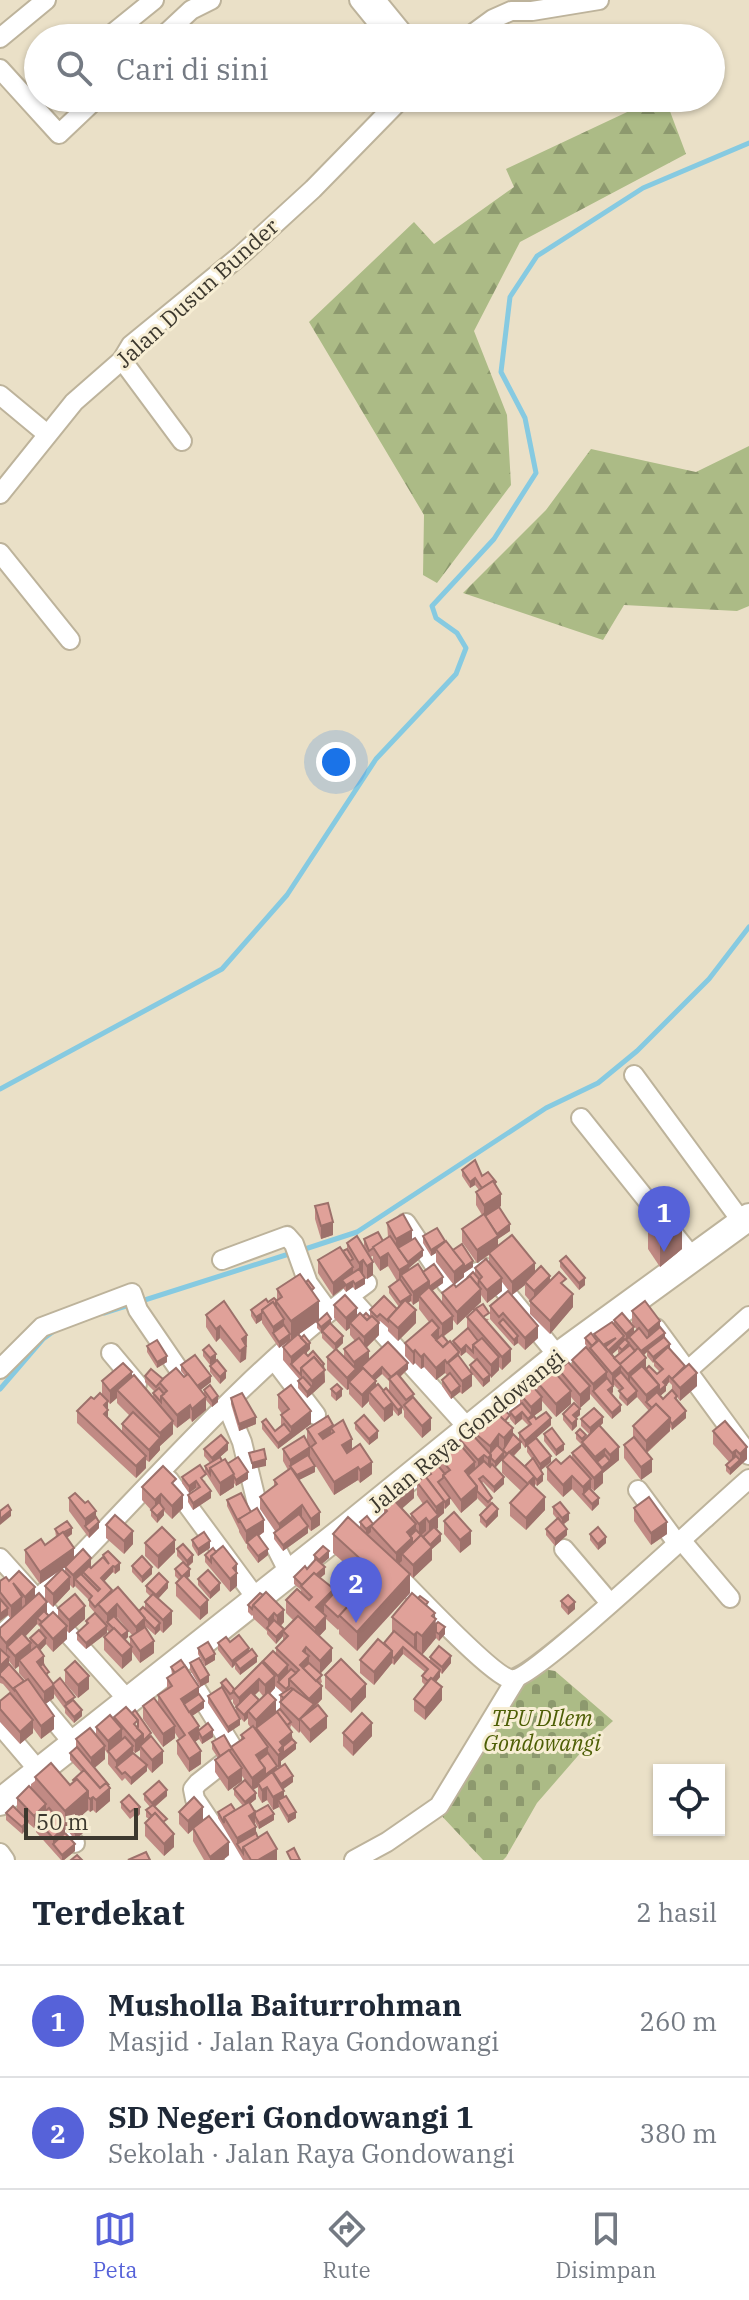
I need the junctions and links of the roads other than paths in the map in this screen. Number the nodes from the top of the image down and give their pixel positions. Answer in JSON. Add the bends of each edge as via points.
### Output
{"nodes":[{"id":1,"x":46,"y":0,"type":"edge"},
{"id":2,"x":154,"y":0,"type":"edge"},
{"id":3,"x":211,"y":0,"type":"edge"},
{"id":4,"x":359,"y":0,"type":"edge"},
{"id":5,"x":376,"y":0,"type":"edge"},
{"id":6,"x":598,"y":0,"type":"edge"},
{"id":7,"x":187,"y":5,"type":"edge"},
{"id":8,"x":509,"y":6,"type":"edge"},
{"id":9,"x":124,"y":24,"type":"edge"},
{"id":10,"x":172,"y":24,"type":"edge"},
{"id":11,"x":379,"y":24,"type":"edge"},
{"id":12,"x":396,"y":24,"type":"edge"},
{"id":13,"x":486,"y":24,"type":"edge"},
{"id":14,"x":0,"y":38,"type":"edge"},
{"id":15,"x":0,"y":69,"type":"edge"},
{"id":16,"x":24,"y":89,"type":"edge"},
{"id":17,"x":44,"y":112,"type":"edge"},
{"id":18,"x":82,"y":112,"type":"edge"},
{"id":19,"x":388,"y":112,"type":"edge"},
{"id":20,"x":122,"y":360,"type":"junction"},
{"id":21,"x":0,"y":395,"type":"edge"},
{"id":22,"x":47,"y":434,"type":"junction"},
{"id":23,"x":182,"y":441,"type":"dead end"},
{"id":24,"x":2,"y":488,"type":"edge"},
{"id":25,"x":0,"y":553,"type":"edge"},
{"id":26,"x":70,"y":640,"type":"dead end"},
{"id":27,"x":634,"y":1075,"type":"dead end"},
{"id":28,"x":581,"y":1118,"type":"dead end"},
{"id":29,"x":746,"y":1220,"type":"edge"},
{"id":30,"x":406,"y":1223,"type":"edge"},
{"id":31,"x":693,"y":1258,"type":"junction"},
{"id":32,"x":222,"y":1260,"type":"dead end"},
{"id":33,"x":367,"y":1283,"type":"edge"},
{"id":34,"x":349,"y":1296,"type":"junction"},
{"id":35,"x":636,"y":1300,"type":"junction"},
{"id":36,"x":329,"y":1312,"type":"junction"},
{"id":37,"x":749,"y":1316,"type":"edge"},
{"id":38,"x":111,"y":1353,"type":"dead end"},
{"id":39,"x":558,"y":1356,"type":"junction"},
{"id":40,"x":275,"y":1361,"type":"junction"},
{"id":41,"x":0,"y":1369,"type":"edge"},
{"id":42,"x":687,"y":1371,"type":"junction"},
{"id":43,"x":149,"y":1399,"type":"edge"},
{"id":44,"x":221,"y":1411,"type":"junction"},
{"id":45,"x":316,"y":1415,"type":"dead end"},
{"id":46,"x":469,"y":1429,"type":"junction"},
{"id":47,"x":749,"y":1455,"type":"edge"},
{"id":48,"x":162,"y":1471,"type":"junction"},
{"id":49,"x":749,"y":1479,"type":"edge"},
{"id":50,"x":638,"y":1490,"type":"dead end"},
{"id":51,"x":679,"y":1542,"type":"junction"},
{"id":52,"x":564,"y":1549,"type":"dead end"},
{"id":53,"x":0,"y":1558,"type":"edge"},
{"id":54,"x":380,"y":1558,"type":"edge"},
{"id":55,"x":289,"y":1573,"type":"junction"},
{"id":56,"x":256,"y":1598,"type":"junction"},
{"id":57,"x":730,"y":1598,"type":"dead end"},
{"id":58,"x":38,"y":1601,"type":"junction"},
{"id":59,"x":610,"y":1603,"type":"junction"},
{"id":60,"x":0,"y":1636,"type":"edge"},
{"id":61,"x":179,"y":1659,"type":"junction"},
{"id":62,"x":516,"y":1679,"type":"junction"},
{"id":63,"x":26,"y":1685,"type":"edge"},
{"id":64,"x":277,"y":1695,"type":"edge"},
{"id":65,"x":128,"y":1700,"type":"junction"},
{"id":66,"x":0,"y":1725,"type":"edge"},
{"id":67,"x":73,"y":1743,"type":"junction"},
{"id":68,"x":236,"y":1753,"type":"junction"},
{"id":69,"x":26,"y":1793,"type":"edge"},
{"id":70,"x":75,"y":1843,"type":"edge"},
{"id":71,"x":0,"y":1853,"type":"edge"},
{"id":72,"x":5,"y":1860,"type":"edge"},
{"id":73,"x":236,"y":1860,"type":"edge"},
{"id":74,"x":354,"y":1860,"type":"edge"}],
"edges":[{"from":1,"to":14,"type":"street"},
{"from":2,"to":9,"type":"street"},
{"from":3,"to":7,"type":"street"},
{"from":4,"to":11,"type":"street"},
{"from":5,"to":12,"type":"street"},
{"from":6,"to":8,"type":"street","via":[[532,11]]},
{"from":7,"to":10,"type":"street"},
{"from":8,"to":13,"type":"street"},
{"from":15,"to":16,"type":"street"},
{"from":17,"to":18,"type":"street","via":[[59,134]]},
{"from":19,"to":20,"type":"street","name":"Jalan Dusun Bunder","via":[[313,189],[131,345]]},
{"from":20,"to":22,"type":"street","name":"Jalan Dusun Bunder"},
{"from":20,"to":23,"type":"street"},
{"from":21,"to":22,"type":"street"},
{"from":22,"to":24,"type":"street","name":"Jalan Dusun Bunder"},
{"from":25,"to":26,"type":"street"},
{"from":27,"to":29,"type":"street"},
{"from":28,"to":31,"type":"street"},
{"from":29,"to":31,"type":"street","name":"Jalan Raya Gondowangi"},
{"from":30,"to":39,"type":"street","via":[[451,1287],[489,1262]]},
{"from":31,"to":35,"type":"street","name":"Jalan Raya Gondowangi"},
{"from":32,"to":36,"type":"street","via":[[288,1237],[308,1283]]},
{"from":33,"to":34,"type":"street"},
{"from":34,"to":36,"type":"street"},
{"from":34,"to":46,"type":"street"},
{"from":35,"to":39,"type":"street","name":"Jalan Raya Gondowangi"},
{"from":35,"to":42,"type":"street"},
{"from":36,"to":40,"type":"street"},
{"from":37,"to":42,"type":"street"},
{"from":38,"to":43,"type":"street"},
{"from":39,"to":46,"type":"street","name":"Jalan Raya Gondowangi"},
{"from":40,"to":44,"type":"street"},
{"from":40,"to":45,"type":"street"},
{"from":41,"to":44,"type":"street","via":[[42,1327],[132,1293],[177,1370]]},
{"from":42,"to":47,"type":"street"},
{"from":44,"to":48,"type":"street","via":[[182,1439]]},
{"from":44,"to":55,"type":"street","via":[[242,1442],[260,1516]]},
{"from":46,"to":55,"type":"street","name":"Jalan Raya Gondowangi","via":[[354,1531]]},
{"from":48,"to":56,"type":"street"},
{"from":48,"to":58,"type":"street"},
{"from":49,"to":51,"type":"street"},
{"from":50,"to":51,"type":"street"},
{"from":51,"to":57,"type":"street"},
{"from":51,"to":59,"type":"street"},
{"from":52,"to":59,"type":"street"},
{"from":53,"to":58,"type":"street"},
{"from":54,"to":62,"type":"street","via":[[480,1657]]},
{"from":55,"to":56,"type":"street","name":"Jalan Raya Gondowangi"},
{"from":56,"to":61,"type":"street","name":"Jalan Raya Gondowangi"},
{"from":58,"to":60,"type":"street"},
{"from":58,"to":65,"type":"street"},
{"from":59,"to":62,"type":"street"},
{"from":61,"to":65,"type":"street","name":"Jalan Raya Gondowangi"},
{"from":61,"to":68,"type":"street"},
{"from":62,"to":74,"type":"street","via":[[439,1806]]},
{"from":63,"to":67,"type":"street"},
{"from":64,"to":68,"type":"street","via":[[278,1713]]},
{"from":65,"to":67,"type":"street","name":"Jalan Raya Gondowangi"},
{"from":66,"to":69,"type":"street"},
{"from":67,"to":69,"type":"street","name":"Jalan Raya Gondowangi"},
{"from":68,"to":73,"type":"street","via":[[193,1789]]},
{"from":69,"to":70,"type":"street"},
{"from":71,"to":72,"type":"street"}]}
